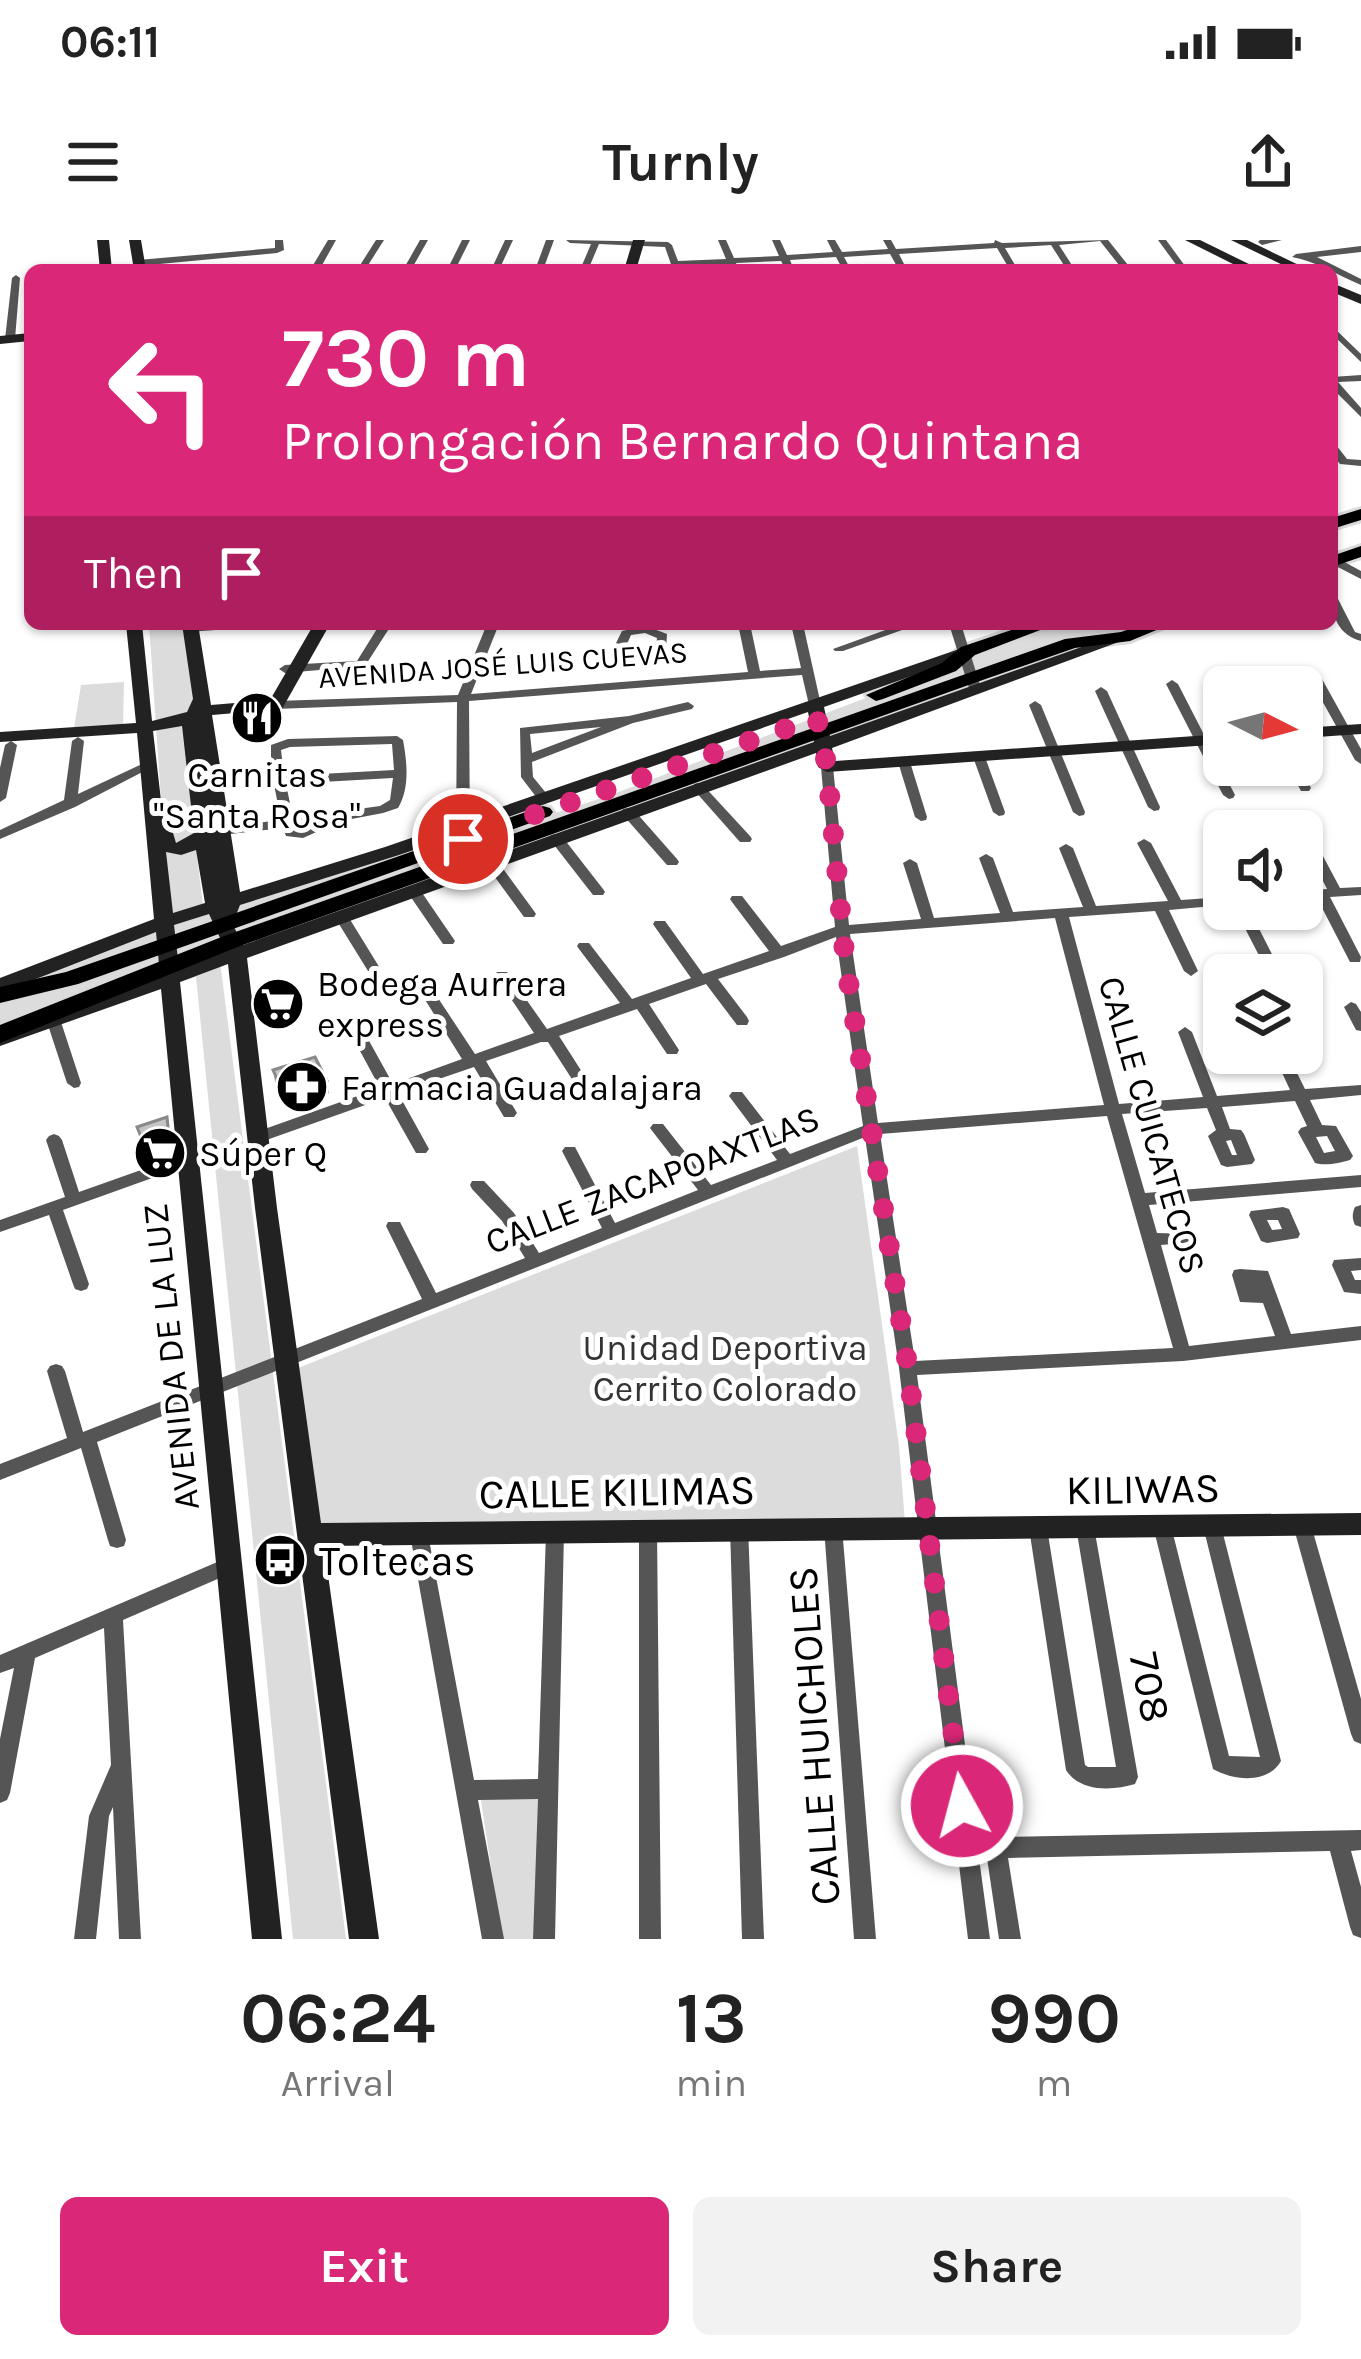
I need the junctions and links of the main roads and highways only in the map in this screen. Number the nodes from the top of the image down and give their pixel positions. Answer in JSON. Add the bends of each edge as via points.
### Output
{"nodes":[{"id":1,"x":1019,"y":630,"type":"edge"},
{"id":2,"x":1144,"y":630,"type":"edge"},
{"id":3,"x":819,"y":725,"type":"junction"},
{"id":4,"x":228,"y":925,"type":"junction"},
{"id":5,"x":168,"y":952,"type":"junction"},
{"id":6,"x":0,"y":995,"type":"edge"},
{"id":7,"x":0,"y":1037,"type":"edge"}],
"edges":[{"from":1,"to":3,"type":"main road"},
{"from":2,"to":3,"type":"main road","via":[[1072,643],[972,683]]},
{"from":3,"to":4,"type":"main road"},
{"from":3,"to":4,"type":"main road","via":[[463,833]]},
{"from":4,"to":5,"type":"main road"},
{"from":5,"to":6,"type":"main road"},
{"from":5,"to":7,"type":"main road"}]}
